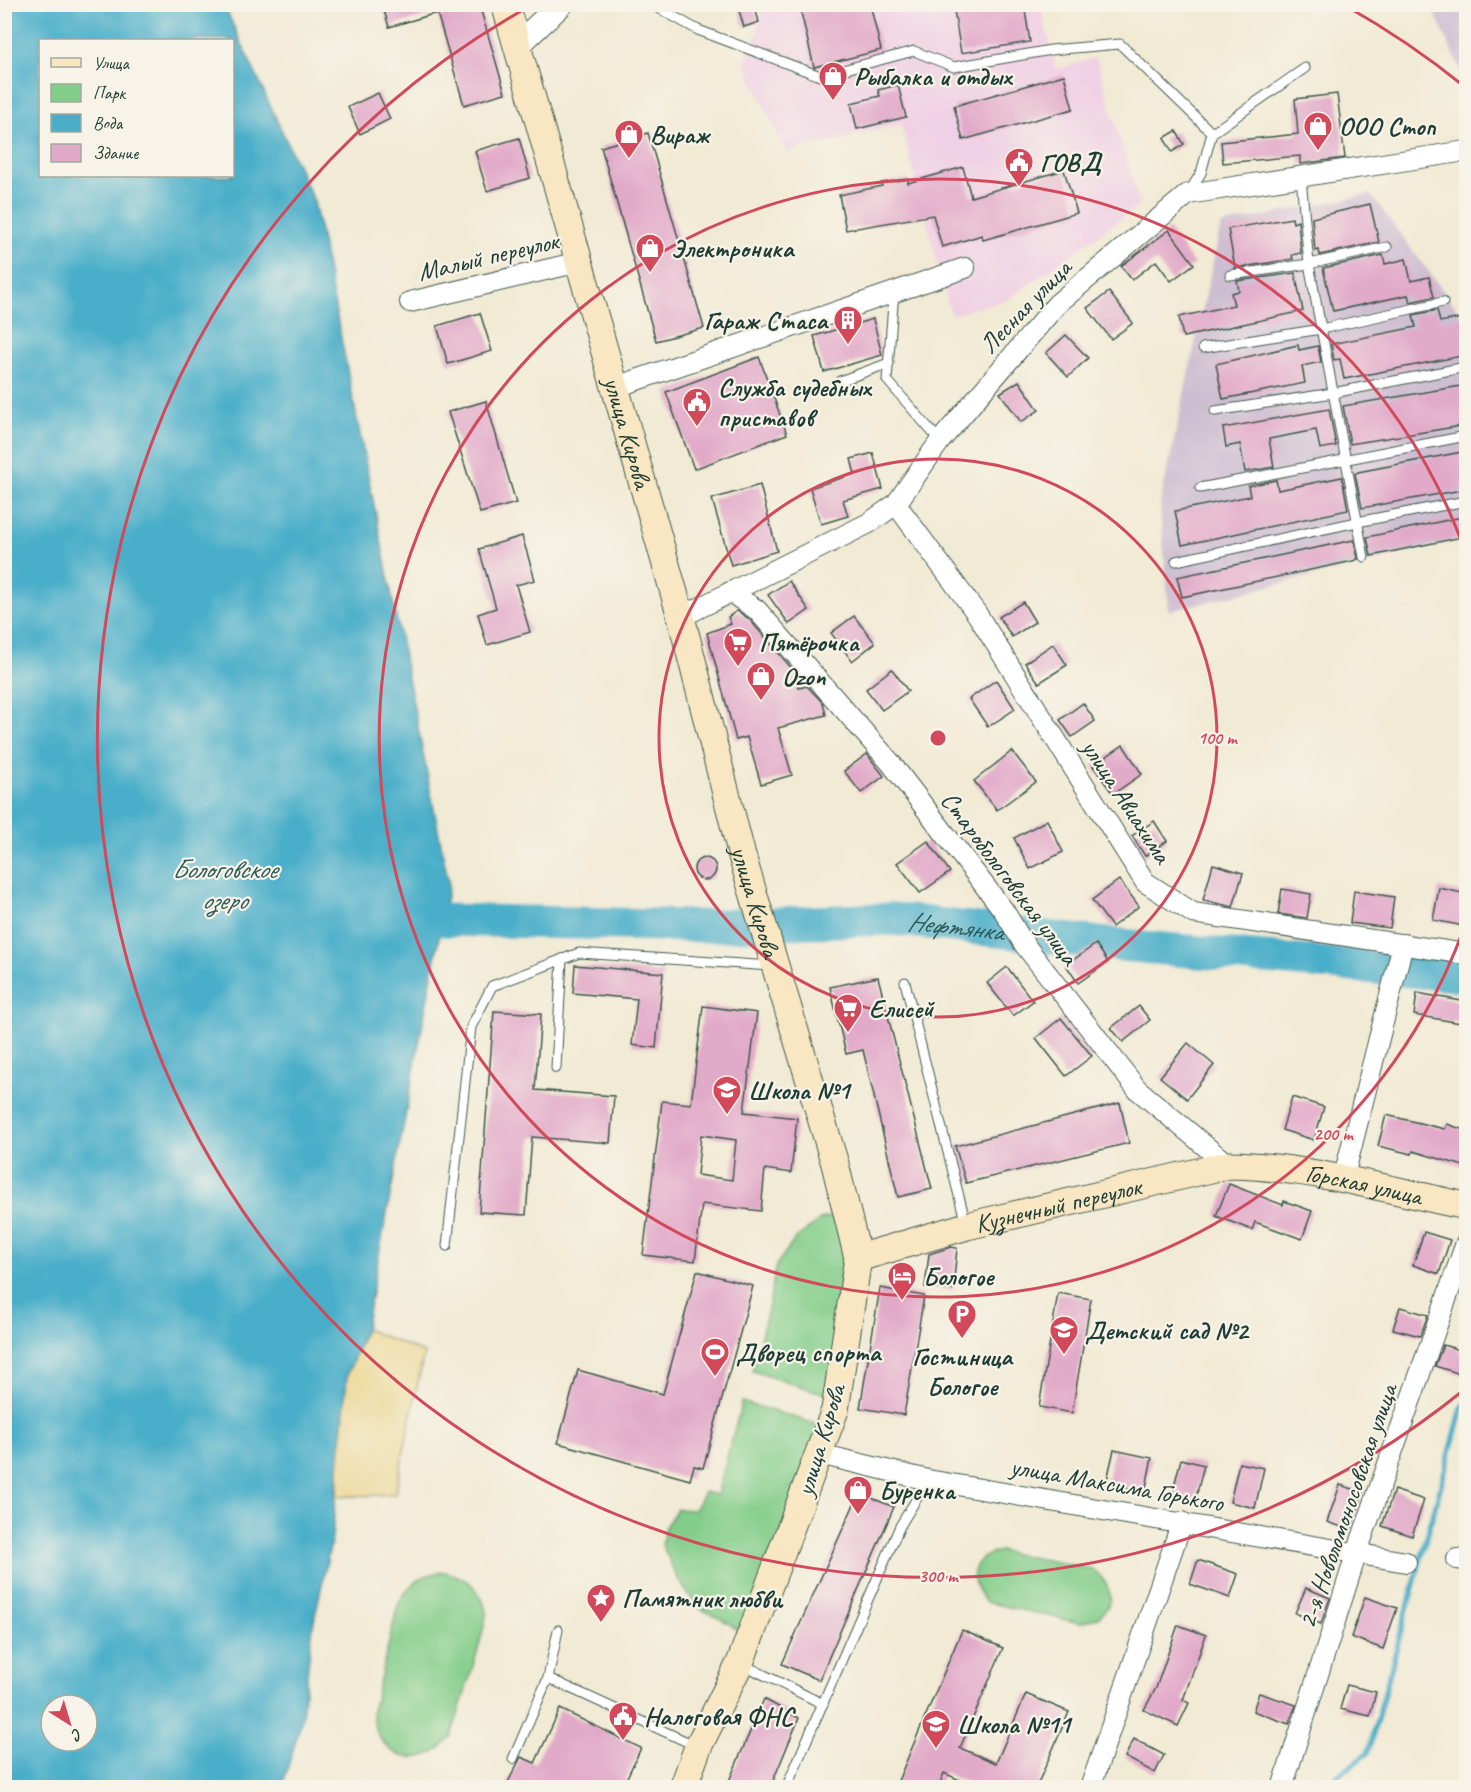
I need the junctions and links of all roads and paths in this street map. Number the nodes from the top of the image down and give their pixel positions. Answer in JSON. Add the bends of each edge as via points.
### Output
{"nodes":[{"id":1,"x":505,"y":4,"type":"edge"},
{"id":2,"x":561,"y":4,"type":"edge"},
{"id":3,"x":651,"y":4,"type":"edge"},
{"id":4,"x":518,"y":45,"type":"junction"},
{"id":5,"x":1305,"y":68,"type":"dead end"},
{"id":6,"x":1212,"y":134,"type":"junction"},
{"id":7,"x":1467,"y":151,"type":"edge"},
{"id":8,"x":1301,"y":178,"type":"junction"},
{"id":9,"x":1188,"y":194,"type":"junction"},
{"id":10,"x":1387,"y":247,"type":"dead end"},
{"id":11,"x":579,"y":262,"type":"junction"},
{"id":12,"x":1309,"y":264,"type":"junction"},
{"id":13,"x":965,"y":268,"type":"dead end"},
{"id":14,"x":1230,"y":275,"type":"dead end"},
{"id":15,"x":894,"y":292,"type":"junction"},
{"id":16,"x":1443,"y":302,"type":"dead end"},
{"id":17,"x":410,"y":303,"type":"dead end"},
{"id":18,"x":1321,"y":329,"type":"junction"},
{"id":19,"x":1203,"y":348,"type":"dead end"},
{"id":20,"x":889,"y":363,"type":"junction"},
{"id":21,"x":1467,"y":367,"type":"edge"},
{"id":22,"x":840,"y":381,"type":"dead end"},
{"id":23,"x":616,"y":387,"type":"junction"},
{"id":24,"x":1333,"y":393,"type":"junction"},
{"id":25,"x":1215,"y":411,"type":"dead end"},
{"id":26,"x":1467,"y":436,"type":"edge"},
{"id":27,"x":940,"y":441,"type":"junction"},
{"id":28,"x":1346,"y":460,"type":"junction"},
{"id":29,"x":1200,"y":488,"type":"dead end"},
{"id":30,"x":1467,"y":501,"type":"edge"},
{"id":31,"x":896,"y":504,"type":"junction"},
{"id":32,"x":1357,"y":522,"type":"junction"},
{"id":33,"x":1364,"y":557,"type":"dead end"},
{"id":34,"x":1176,"y":561,"type":"dead end"},
{"id":35,"x":730,"y":592,"type":"junction"},
{"id":36,"x":681,"y":617,"type":"junction"},
{"id":37,"x":1404,"y":944,"type":"junction"},
{"id":38,"x":770,"y":954,"type":"junction"},
{"id":39,"x":1467,"y":954,"type":"edge"},
{"id":40,"x":562,"y":959,"type":"junction"},
{"id":41,"x":905,"y":982,"type":"dead end"},
{"id":42,"x":555,"y":1068,"type":"dead end"},
{"id":43,"x":1228,"y":1165,"type":"junction"},
{"id":44,"x":1259,"y":1165,"type":"joint"},
{"id":45,"x":1343,"y":1180,"type":"junction"},
{"id":46,"x":1467,"y":1206,"type":"edge"},
{"id":47,"x":967,"y":1226,"type":"junction"},
{"id":48,"x":1467,"y":1243,"type":"edge"},
{"id":49,"x":447,"y":1246,"type":"dead end"},
{"id":50,"x":858,"y":1258,"type":"junction"},
{"id":51,"x":819,"y":1454,"type":"junction"},
{"id":52,"x":928,"y":1479,"type":"junction"},
{"id":53,"x":1182,"y":1522,"type":"junction"},
{"id":54,"x":1357,"y":1552,"type":"junction"},
{"id":55,"x":1406,"y":1562,"type":"dead end"},
{"id":56,"x":558,"y":1630,"type":"dead end"},
{"id":57,"x":740,"y":1663,"type":"junction"},
{"id":58,"x":548,"y":1677,"type":"junction"},
{"id":59,"x":823,"y":1704,"type":"junction"},
{"id":60,"x":698,"y":1747,"type":"junction"},
{"id":61,"x":513,"y":1759,"type":"dead end"},
{"id":62,"x":683,"y":1788,"type":"edge"},
{"id":63,"x":786,"y":1788,"type":"edge"},
{"id":64,"x":1090,"y":1788,"type":"edge"},
{"id":65,"x":1282,"y":1788,"type":"edge"}],
"edges":[{"from":1,"to":4,"type":"main road","name":"улица Кирова"},
{"from":2,"to":4,"type":"street"},
{"from":3,"to":6,"type":"lane","via":[[698,30],[820,76],[914,51],[954,67],[1051,50],[1120,44]]},
{"from":4,"to":11,"type":"main road","name":"улица Кирова"},
{"from":5,"to":6,"type":"lane"},
{"from":6,"to":9,"type":"lane","via":[[1201,173]]},
{"from":7,"to":8,"type":"street"},
{"from":8,"to":9,"type":"street"},
{"from":8,"to":12,"type":"lane"},
{"from":9,"to":27,"type":"street","name":"Лесная улица","via":[[1058,304]]},
{"from":10,"to":12,"type":"lane"},
{"from":11,"to":17,"type":"street","name":"Малый переулок"},
{"from":11,"to":23,"type":"main road","name":"улица Кирова"},
{"from":12,"to":14,"type":"lane"},
{"from":12,"to":18,"type":"lane"},
{"from":13,"to":15,"type":"street"},
{"from":15,"to":20,"type":"lane"},
{"from":15,"to":23,"type":"street"},
{"from":16,"to":18,"type":"lane"},
{"from":18,"to":19,"type":"lane"},
{"from":18,"to":24,"type":"lane"},
{"from":20,"to":22,"type":"lane"},
{"from":20,"to":27,"type":"lane","via":[[887,380]]},
{"from":21,"to":24,"type":"lane"},
{"from":23,"to":36,"type":"main road","name":"улица Кирова"},
{"from":24,"to":25,"type":"lane"},
{"from":24,"to":28,"type":"lane"},
{"from":26,"to":28,"type":"lane"},
{"from":27,"to":31,"type":"street","name":"Лесная улица"},
{"from":28,"to":29,"type":"lane"},
{"from":28,"to":32,"type":"lane"},
{"from":30,"to":32,"type":"lane"},
{"from":31,"to":35,"type":"street","name":"Лесная улица","via":[[869,523]]},
{"from":31,"to":37,"type":"street","name":"улица Авиахима","via":[[977,614],[1145,882],[1193,913]]},
{"from":32,"to":33,"type":"lane"},
{"from":32,"to":34,"type":"lane"},
{"from":35,"to":36,"type":"street","name":"Лесная улица"},
{"from":35,"to":43,"type":"street","name":"Старобологовская улица","via":[[757,610],[890,762],[1137,1089]]},
{"from":36,"to":38,"type":"main road","name":"улица Кирова"},
{"from":37,"to":39,"type":"street","name":"улица Авиахима"},
{"from":37,"to":45,"type":"street"},
{"from":38,"to":40,"type":"lane","via":[[579,953]]},
{"from":38,"to":50,"type":"main road","name":"улица Кирова","via":[[835,1164]]},
{"from":40,"to":42,"type":"lane"},
{"from":40,"to":49,"type":"lane","via":[[492,986],[471,1028]]},
{"from":41,"to":47,"type":"lane"},
{"from":43,"to":44,"type":"main road","name":"Кузнечный переулок"},
{"from":43,"to":47,"type":"main road","name":"Кузнечный переулок"},
{"from":44,"to":45,"type":"main road","name":"Горская улица"},
{"from":45,"to":46,"type":"main road","name":"Горская улица"},
{"from":47,"to":50,"type":"main road","name":"Кузнечный переулок"},
{"from":48,"to":54,"type":"street","name":"2-я Новоломоносовская улица"},
{"from":50,"to":51,"type":"main road","name":"улица Кирова","via":[[835,1410]]},
{"from":51,"to":52,"type":"street","name":"улица Максима Горького"},
{"from":51,"to":57,"type":"main road","name":"улица Кирова"},
{"from":52,"to":53,"type":"street","name":"улица Максима Горького"},
{"from":52,"to":59,"type":"lane","via":[[900,1526]]},
{"from":53,"to":54,"type":"street","name":"улица Максима Горького"},
{"from":53,"to":64,"type":"street"},
{"from":54,"to":55,"type":"street","name":"улица Максима Горького"},
{"from":54,"to":65,"type":"street","name":"2-я Новоломоносовская улица"},
{"from":56,"to":58,"type":"lane"},
{"from":57,"to":59,"type":"lane"},
{"from":57,"to":60,"type":"main road","name":"улица Кирова"},
{"from":58,"to":60,"type":"lane"},
{"from":58,"to":61,"type":"lane"},
{"from":59,"to":63,"type":"lane"},
{"from":60,"to":62,"type":"main road","name":"улица Кирова"}]}
